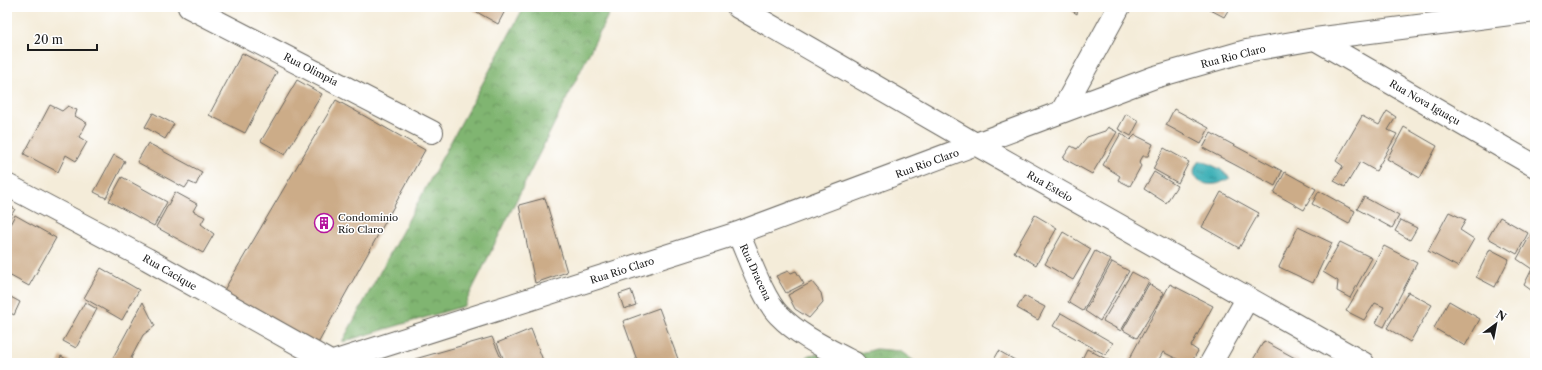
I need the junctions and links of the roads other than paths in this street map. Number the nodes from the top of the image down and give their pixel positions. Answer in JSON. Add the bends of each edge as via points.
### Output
{"nodes":[{"id":1,"x":189,"y":7,"type":"edge"},
{"id":2,"x":738,"y":7,"type":"edge"},
{"id":3,"x":1118,"y":7,"type":"edge"},
{"id":4,"x":1535,"y":11,"type":"edge"},
{"id":5,"x":1315,"y":39,"type":"junction"},
{"id":6,"x":1062,"y":111,"type":"junction"},
{"id":7,"x":432,"y":132,"type":"dead end"},
{"id":8,"x":977,"y":145,"type":"junction"},
{"id":9,"x":1535,"y":166,"type":"edge"},
{"id":10,"x":7,"y":185,"type":"edge"},
{"id":11,"x":738,"y":233,"type":"junction"},
{"id":12,"x":1247,"y":299,"type":"junction"},
{"id":13,"x":331,"y":363,"type":"edge"},
{"id":14,"x":854,"y":363,"type":"edge"},
{"id":15,"x":1211,"y":363,"type":"edge"},
{"id":16,"x":1363,"y":363,"type":"edge"}],
"edges":[{"from":1,"to":7,"type":"street","name":"Rua Olimpia"},
{"from":2,"to":8,"type":"street","name":"Rua Esteio"},
{"from":3,"to":6,"type":"street"},
{"from":4,"to":5,"type":"street","name":"Rua Rio Claro"},
{"from":5,"to":6,"type":"street","name":"Rua Rio Claro","via":[[1246,51],[1163,75]]},
{"from":5,"to":9,"type":"street","name":"Rua Nova Iguaçu"},
{"from":6,"to":8,"type":"street","name":"Rua Rio Claro"},
{"from":8,"to":11,"type":"street","name":"Rua Rio Claro"},
{"from":8,"to":12,"type":"street","name":"Rua Esteio"},
{"from":10,"to":13,"type":"street","name":"Rua Cacique","via":[[147,259]]},
{"from":11,"to":13,"type":"street","name":"Rua Rio Claro"},
{"from":11,"to":14,"type":"street","name":"Rua Dracena","via":[[768,300],[778,315],[794,328]]},
{"from":12,"to":15,"type":"street"},
{"from":12,"to":16,"type":"street","name":"Rua Esteio"}]}
